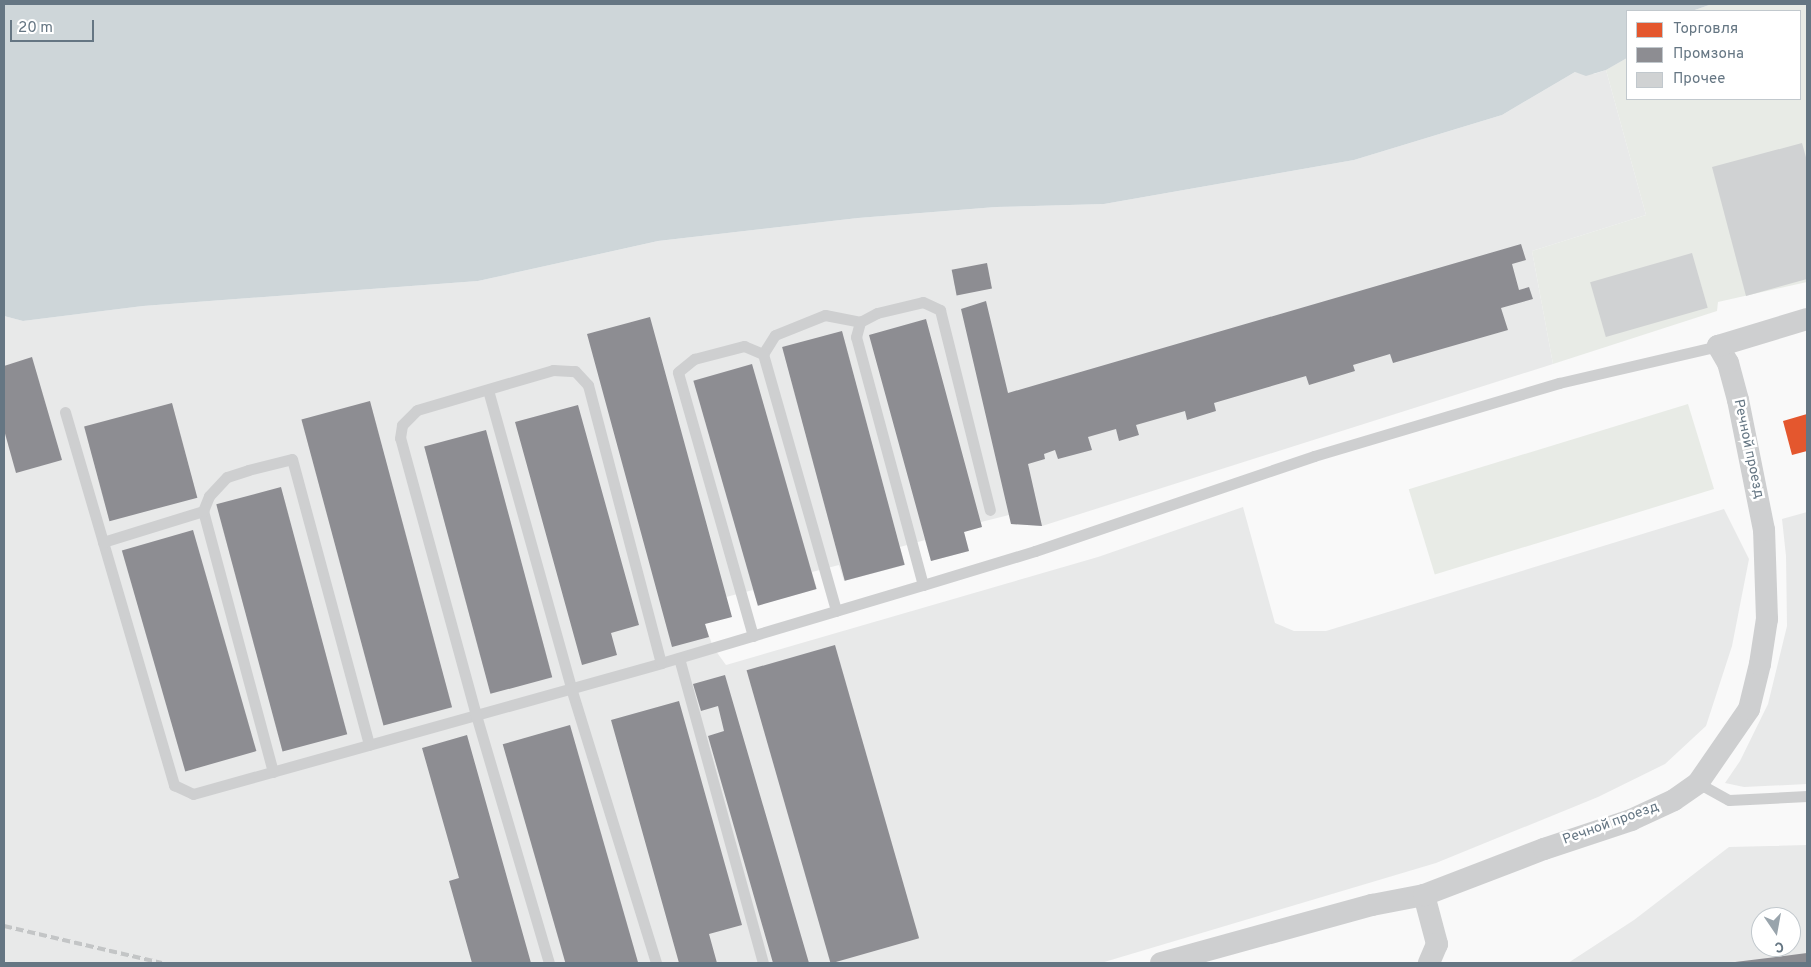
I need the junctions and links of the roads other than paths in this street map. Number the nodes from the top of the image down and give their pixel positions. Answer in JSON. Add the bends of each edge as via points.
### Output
{"nodes":[{"id":1,"x":1807,"y":318,"type":"edge"},
{"id":2,"x":860,"y":322,"type":"junction"},
{"id":3,"x":1718,"y":346,"type":"junction"},
{"id":4,"x":763,"y":354,"type":"junction"},
{"id":5,"x":488,"y":390,"type":"junction"},
{"id":6,"x":65,"y":412,"type":"dead end"},
{"id":7,"x":990,"y":510,"type":"dead end"},
{"id":8,"x":204,"y":511,"type":"junction"},
{"id":9,"x":103,"y":542,"type":"junction"},
{"id":10,"x":923,"y":585,"type":"junction"},
{"id":11,"x":836,"y":611,"type":"junction"},
{"id":12,"x":752,"y":636,"type":"junction"},
{"id":13,"x":679,"y":658,"type":"junction"},
{"id":14,"x":661,"y":663,"type":"junction"},
{"id":15,"x":571,"y":688,"type":"junction"},
{"id":16,"x":476,"y":715,"type":"junction"},
{"id":17,"x":369,"y":745,"type":"junction"},
{"id":18,"x":273,"y":772,"type":"junction"},
{"id":19,"x":1698,"y":783,"type":"junction"},
{"id":20,"x":1807,"y":796,"type":"edge"},
{"id":21,"x":1424,"y":896,"type":"junction"},
{"id":22,"x":549,"y":963,"type":"edge"},
{"id":23,"x":656,"y":963,"type":"edge"},
{"id":24,"x":763,"y":963,"type":"edge"},
{"id":25,"x":1161,"y":963,"type":"edge"},
{"id":26,"x":1429,"y":963,"type":"edge"}],
"edges":[{"from":1,"to":3,"type":"street"},
{"from":2,"to":4,"type":"lane","via":[[825,315],[775,335]]},
{"from":2,"to":7,"type":"lane","via":[[877,313],[923,302],[940,310]]},
{"from":2,"to":10,"type":"lane","via":[[856,337]]},
{"from":3,"to":10,"type":"lane","via":[[1559,383],[1370,439]]},
{"from":3,"to":19,"type":"street","name":"Речной проезд","via":[[1728,363],[1738,400],[1764,530],[1768,619],[1749,709]]},
{"from":4,"to":11,"type":"lane"},
{"from":4,"to":12,"type":"lane","via":[[744,346],[694,358],[678,372]]},
{"from":5,"to":14,"type":"lane","via":[[553,370],[575,372],[588,385]]},
{"from":5,"to":15,"type":"lane"},
{"from":5,"to":16,"type":"lane","via":[[417,410],[402,425],[400,438]]},
{"from":6,"to":9,"type":"lane"},
{"from":8,"to":9,"type":"lane"},
{"from":8,"to":17,"type":"lane","via":[[209,496],[227,477],[292,459]]},
{"from":8,"to":18,"type":"lane"},
{"from":9,"to":18,"type":"lane","via":[[174,785],[193,794]]},
{"from":10,"to":11,"type":"lane"},
{"from":11,"to":12,"type":"lane"},
{"from":12,"to":13,"type":"lane"},
{"from":13,"to":14,"type":"lane"},
{"from":13,"to":24,"type":"lane"},
{"from":14,"to":15,"type":"lane"},
{"from":15,"to":16,"type":"lane"},
{"from":15,"to":23,"type":"lane"},
{"from":16,"to":17,"type":"lane"},
{"from":16,"to":22,"type":"lane"},
{"from":17,"to":18,"type":"lane"},
{"from":19,"to":20,"type":"lane","via":[[1729,800]]},
{"from":19,"to":21,"type":"street","name":"Речной проезд","via":[[1674,800],[1631,820],[1544,848]]},
{"from":21,"to":25,"type":"street","name":"Речной проезд","via":[[1372,905]]},
{"from":21,"to":26,"type":"street","via":[[1437,944]]}]}
